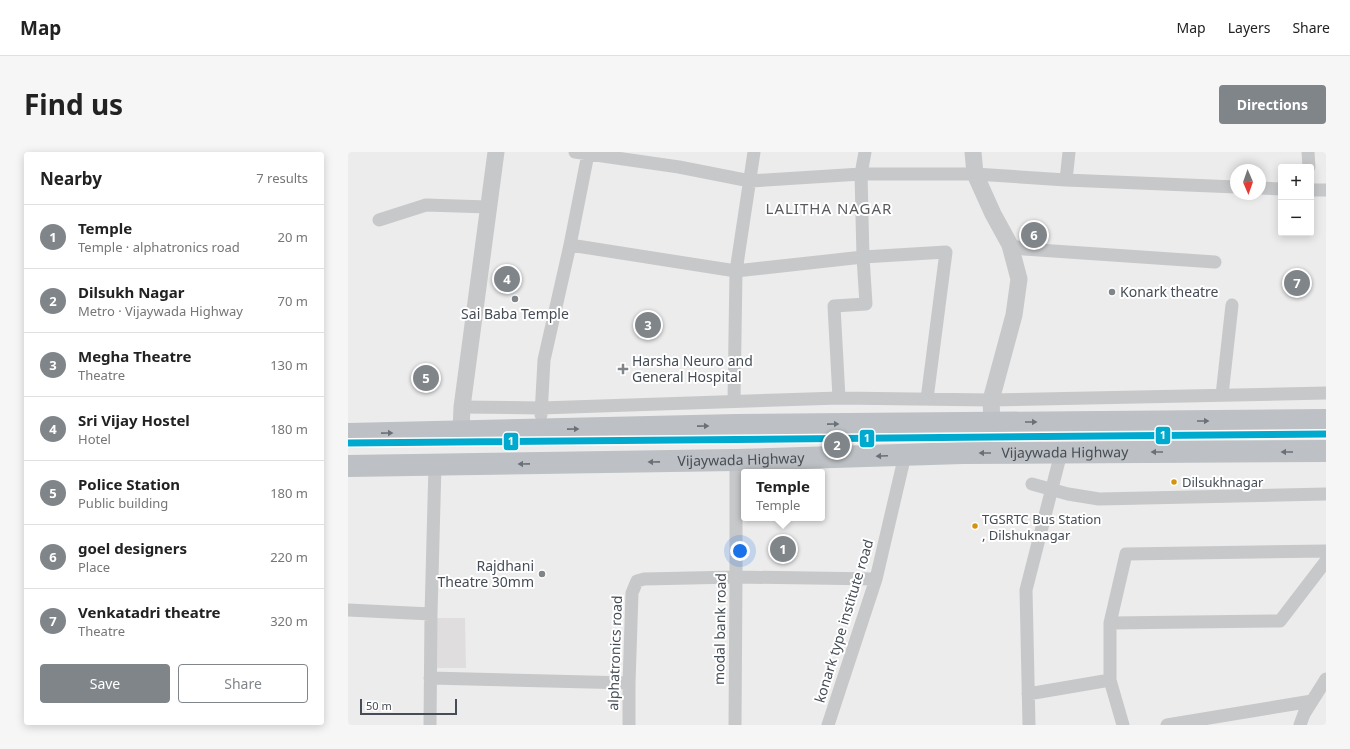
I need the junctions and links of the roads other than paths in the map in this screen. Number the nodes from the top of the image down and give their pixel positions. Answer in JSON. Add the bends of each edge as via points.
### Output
{"nodes":[{"id":1,"x":496,"y":152,"type":"edge"},
{"id":2,"x":754,"y":152,"type":"edge"},
{"id":3,"x":865,"y":152,"type":"edge"},
{"id":4,"x":973,"y":152,"type":"edge"},
{"id":5,"x":1069,"y":152,"type":"edge"},
{"id":6,"x":1308,"y":152,"type":"edge"},
{"id":7,"x":581,"y":153,"type":"edge"},
{"id":8,"x":1309,"y":164,"type":"edge"},
{"id":9,"x":861,"y":174,"type":"junction"},
{"id":10,"x":975,"y":174,"type":"junction"},
{"id":11,"x":1066,"y":180,"type":"junction"},
{"id":12,"x":750,"y":182,"type":"junction"},
{"id":13,"x":1230,"y":187,"type":"edge"},
{"id":14,"x":1266,"y":188,"type":"edge"},
{"id":15,"x":1278,"y":189,"type":"edge"},
{"id":16,"x":1314,"y":190,"type":"edge"},
{"id":17,"x":1326,"y":190,"type":"edge"},
{"id":18,"x":488,"y":207,"type":"junction"},
{"id":19,"x":379,"y":220,"type":"dead end"},
{"id":20,"x":570,"y":245,"type":"junction"},
{"id":21,"x":1010,"y":245,"type":"junction"},
{"id":22,"x":863,"y":257,"type":"junction"},
{"id":23,"x":1215,"y":262,"type":"dead end"},
{"id":24,"x":736,"y":271,"type":"junction"},
{"id":25,"x":1232,"y":305,"type":"dead end"},
{"id":26,"x":1326,"y":392,"type":"edge"},
{"id":27,"x":1222,"y":395,"type":"junction"},
{"id":28,"x":839,"y":398,"type":"junction"},
{"id":29,"x":927,"y":400,"type":"junction"},
{"id":30,"x":991,"y":400,"type":"junction"},
{"id":31,"x":734,"y":402,"type":"junction"},
{"id":32,"x":462,"y":407,"type":"junction"},
{"id":33,"x":541,"y":408,"type":"junction"},
{"id":34,"x":1326,"y":420,"type":"edge"},
{"id":35,"x":992,"y":423,"type":"junction"},
{"id":36,"x":541,"y":430,"type":"junction"},
{"id":37,"x":492,"y":431,"type":"junction"},
{"id":38,"x":461,"y":432,"type":"junction"},
{"id":39,"x":348,"y":434,"type":"edge"},
{"id":40,"x":1326,"y":451,"type":"edge"},
{"id":41,"x":1061,"y":453,"type":"junction"},
{"id":42,"x":905,"y":455,"type":"junction"},
{"id":43,"x":736,"y":460,"type":"junction"},
{"id":44,"x":492,"y":464,"type":"junction"},
{"id":45,"x":435,"y":465,"type":"junction"},
{"id":46,"x":348,"y":466,"type":"edge"},
{"id":47,"x":1032,"y":484,"type":"dead end"},
{"id":48,"x":1052,"y":489,"type":"junction"},
{"id":49,"x":1326,"y":494,"type":"edge"},
{"id":50,"x":1326,"y":551,"type":"edge"},
{"id":51,"x":1326,"y":561,"type":"edge"},
{"id":52,"x":736,"y":577,"type":"junction"},
{"id":53,"x":876,"y":579,"type":"junction"},
{"id":54,"x":348,"y":610,"type":"edge"},
{"id":55,"x":431,"y":614,"type":"junction"},
{"id":56,"x":1110,"y":623,"type":"junction"},
{"id":57,"x":430,"y":678,"type":"junction"},
{"id":58,"x":1326,"y":679,"type":"edge"},
{"id":59,"x":1110,"y":680,"type":"junction"},
{"id":60,"x":629,"y":683,"type":"junction"},
{"id":61,"x":1028,"y":694,"type":"junction"},
{"id":62,"x":1312,"y":701,"type":"junction"},
{"id":63,"x":1213,"y":721,"type":"edge"},
{"id":64,"x":430,"y":725,"type":"edge"},
{"id":65,"x":629,"y":725,"type":"edge"},
{"id":66,"x":735,"y":725,"type":"edge"},
{"id":67,"x":828,"y":725,"type":"edge"},
{"id":68,"x":1028,"y":725,"type":"edge"},
{"id":69,"x":1123,"y":725,"type":"edge"},
{"id":70,"x":1167,"y":725,"type":"edge"},
{"id":71,"x":1300,"y":725,"type":"edge"}],
"edges":[{"from":1,"to":18,"type":"street"},
{"from":2,"to":12,"type":"street"},
{"from":3,"to":9,"type":"street"},
{"from":4,"to":10,"type":"street"},
{"from":5,"to":11,"type":"street"},
{"from":6,"to":8,"type":"street"},
{"from":7,"to":12,"type":"street","via":[[679,167]]},
{"from":7,"to":20,"type":"street"},
{"from":9,"to":10,"type":"street"},
{"from":9,"to":12,"type":"street"},
{"from":9,"to":22,"type":"street"},
{"from":10,"to":11,"type":"street"},
{"from":10,"to":21,"type":"street"},
{"from":11,"to":13,"type":"street"},
{"from":12,"to":24,"type":"street"},
{"from":14,"to":15,"type":"street"},
{"from":16,"to":17,"type":"street"},
{"from":18,"to":19,"type":"street","via":[[426,205]]},
{"from":18,"to":32,"type":"street"},
{"from":20,"to":24,"type":"street"},
{"from":20,"to":33,"type":"street","via":[[544,360]]},
{"from":21,"to":23,"type":"street","via":[[1024,249]]},
{"from":21,"to":30,"type":"street","via":[[1019,279],[1014,315]]},
{"from":22,"to":24,"type":"street"},
{"from":22,"to":28,"type":"street","via":[[866,304],[834,306]]},
{"from":22,"to":29,"type":"street","via":[[946,252]]},
{"from":24,"to":31,"type":"street"},
{"from":25,"to":27,"type":"street"},
{"from":26,"to":27,"type":"street"},
{"from":27,"to":30,"type":"street"},
{"from":28,"to":29,"type":"street"},
{"from":28,"to":31,"type":"street"},
{"from":29,"to":30,"type":"street"},
{"from":30,"to":35,"type":"street"},
{"from":31,"to":33,"type":"street"},
{"from":32,"to":33,"type":"street"},
{"from":32,"to":38,"type":"street"},
{"from":33,"to":36,"type":"street"},
{"from":35,"to":34,"type":"highway","one_way":true},
{"from":36,"to":35,"type":"highway","one_way":true},
{"from":36,"to":37,"type":"highway"},
{"from":37,"to":38,"type":"highway"},
{"from":37,"to":44,"type":"highway"},
{"from":39,"to":38,"type":"highway","one_way":true},
{"from":40,"to":41,"type":"highway","name":"Vijaywada Highway","one_way":true},
{"from":41,"to":42,"type":"highway","name":"Vijaywada Highway","one_way":true},
{"from":41,"to":48,"type":"street"},
{"from":42,"to":43,"type":"highway","name":"Vijaywada Highway","one_way":true},
{"from":42,"to":53,"type":"street","name":"konark type institute road"},
{"from":43,"to":44,"type":"highway","name":"Vijaywada Highway","one_way":true},
{"from":43,"to":52,"type":"street","name":"modal bank road"},
{"from":44,"to":45,"type":"highway","name":"Vijaywada Highway"},
{"from":45,"to":46,"type":"highway","name":"Vijaywada Highway"},
{"from":45,"to":55,"type":"street"},
{"from":47,"to":48,"type":"street"},
{"from":48,"to":49,"type":"street","via":[[1099,499]]},
{"from":48,"to":61,"type":"street","via":[[1026,590]]},
{"from":50,"to":56,"type":"street","via":[[1126,554]]},
{"from":51,"to":56,"type":"street","via":[[1280,621]]},
{"from":52,"to":53,"type":"street","name":"alphatronics road"},
{"from":52,"to":60,"type":"street","name":"alphatronics road","via":[[637,581],[632,593]]},
{"from":52,"to":66,"type":"street","name":"modal bank road"},
{"from":53,"to":67,"type":"street","name":"konark type institute road"},
{"from":54,"to":55,"type":"street"},
{"from":55,"to":57,"type":"street"},
{"from":56,"to":59,"type":"street"},
{"from":57,"to":60,"type":"street"},
{"from":57,"to":64,"type":"street"},
{"from":58,"to":62,"type":"street"},
{"from":59,"to":61,"type":"street"},
{"from":59,"to":69,"type":"street"},
{"from":60,"to":65,"type":"street","name":"alphatronics road"},
{"from":61,"to":68,"type":"street"},
{"from":62,"to":63,"type":"street"},
{"from":62,"to":71,"type":"street"},
{"from":63,"to":70,"type":"street"}]}
